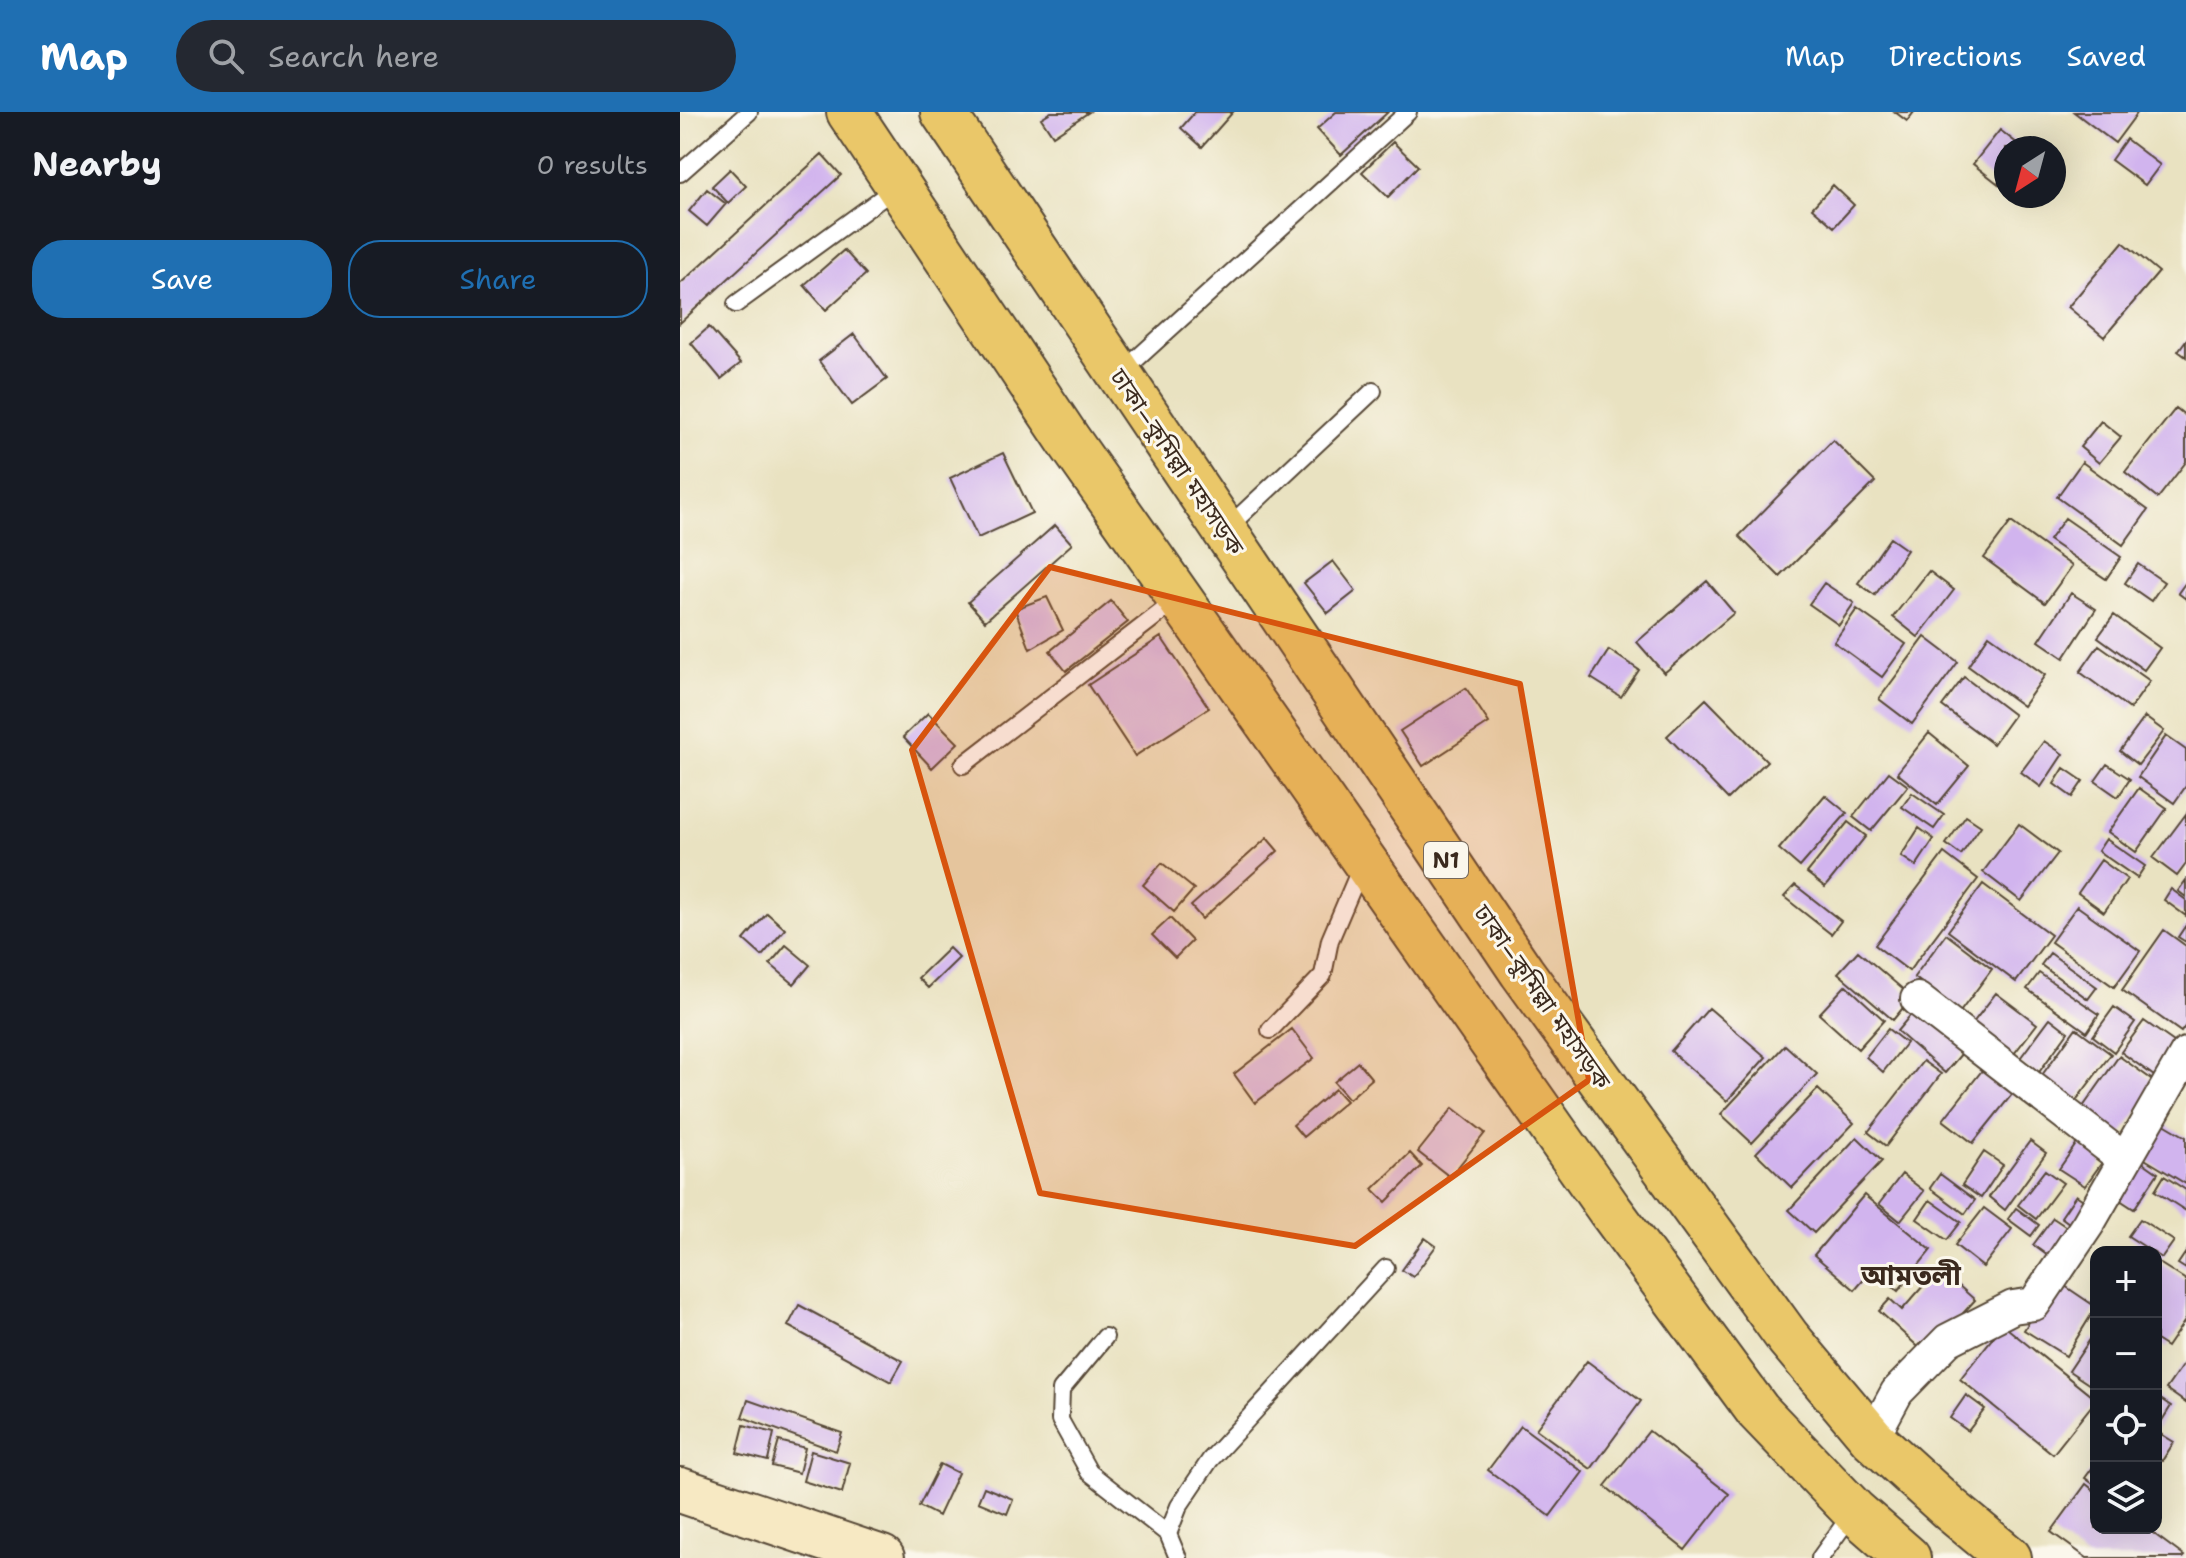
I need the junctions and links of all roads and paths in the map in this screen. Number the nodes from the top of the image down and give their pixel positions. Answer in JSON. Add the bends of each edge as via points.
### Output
{"nodes":[{"id":1,"x":749,"y":112,"type":"edge"},
{"id":2,"x":849,"y":112,"type":"edge"},
{"id":3,"x":943,"y":112,"type":"edge"},
{"id":4,"x":1408,"y":112,"type":"edge"},
{"id":5,"x":680,"y":173,"type":"edge"},
{"id":6,"x":899,"y":186,"type":"junction"},
{"id":7,"x":736,"y":304,"type":"dead end"},
{"id":8,"x":1119,"y":375,"type":"junction"},
{"id":9,"x":1373,"y":391,"type":"dead end"},
{"id":10,"x":1224,"y":531,"type":"junction"},
{"id":11,"x":1179,"y":598,"type":"junction"},
{"id":12,"x":963,"y":765,"type":"dead end"},
{"id":13,"x":1364,"y":860,"type":"junction"},
{"id":14,"x":1917,"y":999,"type":"dead end"},
{"id":15,"x":1270,"y":1030,"type":"dead end"},
{"id":16,"x":2186,"y":1054,"type":"edge"},
{"id":17,"x":2124,"y":1159,"type":"junction"},
{"id":18,"x":1386,"y":1268,"type":"dead end"},
{"id":19,"x":1105,"y":1337,"type":"dead end"},
{"id":20,"x":1872,"y":1438,"type":"junction"},
{"id":21,"x":680,"y":1490,"type":"edge"},
{"id":22,"x":1854,"y":1511,"type":"junction"},
{"id":23,"x":1168,"y":1534,"type":"junction"},
{"id":24,"x":882,"y":1558,"type":"edge"},
{"id":25,"x":1178,"y":1558,"type":"edge"},
{"id":26,"x":1820,"y":1558,"type":"edge"},
{"id":27,"x":1908,"y":1558,"type":"edge"},
{"id":28,"x":2009,"y":1558,"type":"edge"}],
"edges":[{"from":1,"to":5,"type":"lane"},
{"from":2,"to":6,"type":"highway"},
{"from":3,"to":8,"type":"highway","name":"ঢাকা–কুমিল্লা মহাসড়ক","number":"N1"},
{"from":4,"to":8,"type":"lane"},
{"from":6,"to":7,"type":"lane"},
{"from":6,"to":11,"type":"highway"},
{"from":8,"to":10,"type":"highway","name":"ঢাকা–কুমিল্লা মহাসড়ক","number":"N1"},
{"from":9,"to":10,"type":"lane"},
{"from":10,"to":20,"type":"highway","name":"ঢাকা–কুমিল্লা মহাসড়ক","number":"N1","via":[[1522,972],[1788,1338]]},
{"from":11,"to":12,"type":"lane"},
{"from":11,"to":13,"type":"highway"},
{"from":13,"to":15,"type":"lane","via":[[1330,940],[1323,975]]},
{"from":13,"to":22,"type":"highway","via":[[1758,1411]]},
{"from":14,"to":17,"type":"street"},
{"from":16,"to":17,"type":"street"},
{"from":17,"to":20,"type":"street","via":[[2034,1304],[2013,1307],[1948,1340],[1897,1392]]},
{"from":18,"to":23,"type":"lane","via":[[1210,1460],[1179,1506]]},
{"from":19,"to":23,"type":"lane","via":[[1061,1390],[1060,1420],[1089,1472]]},
{"from":20,"to":28,"type":"highway","name":"ঢাকা–কুমিল্লা মহাসড়ক","number":"N1"},
{"from":21,"to":24,"type":"main road"},
{"from":22,"to":26,"type":"lane"},
{"from":22,"to":27,"type":"highway"},
{"from":23,"to":25,"type":"lane"}]}
